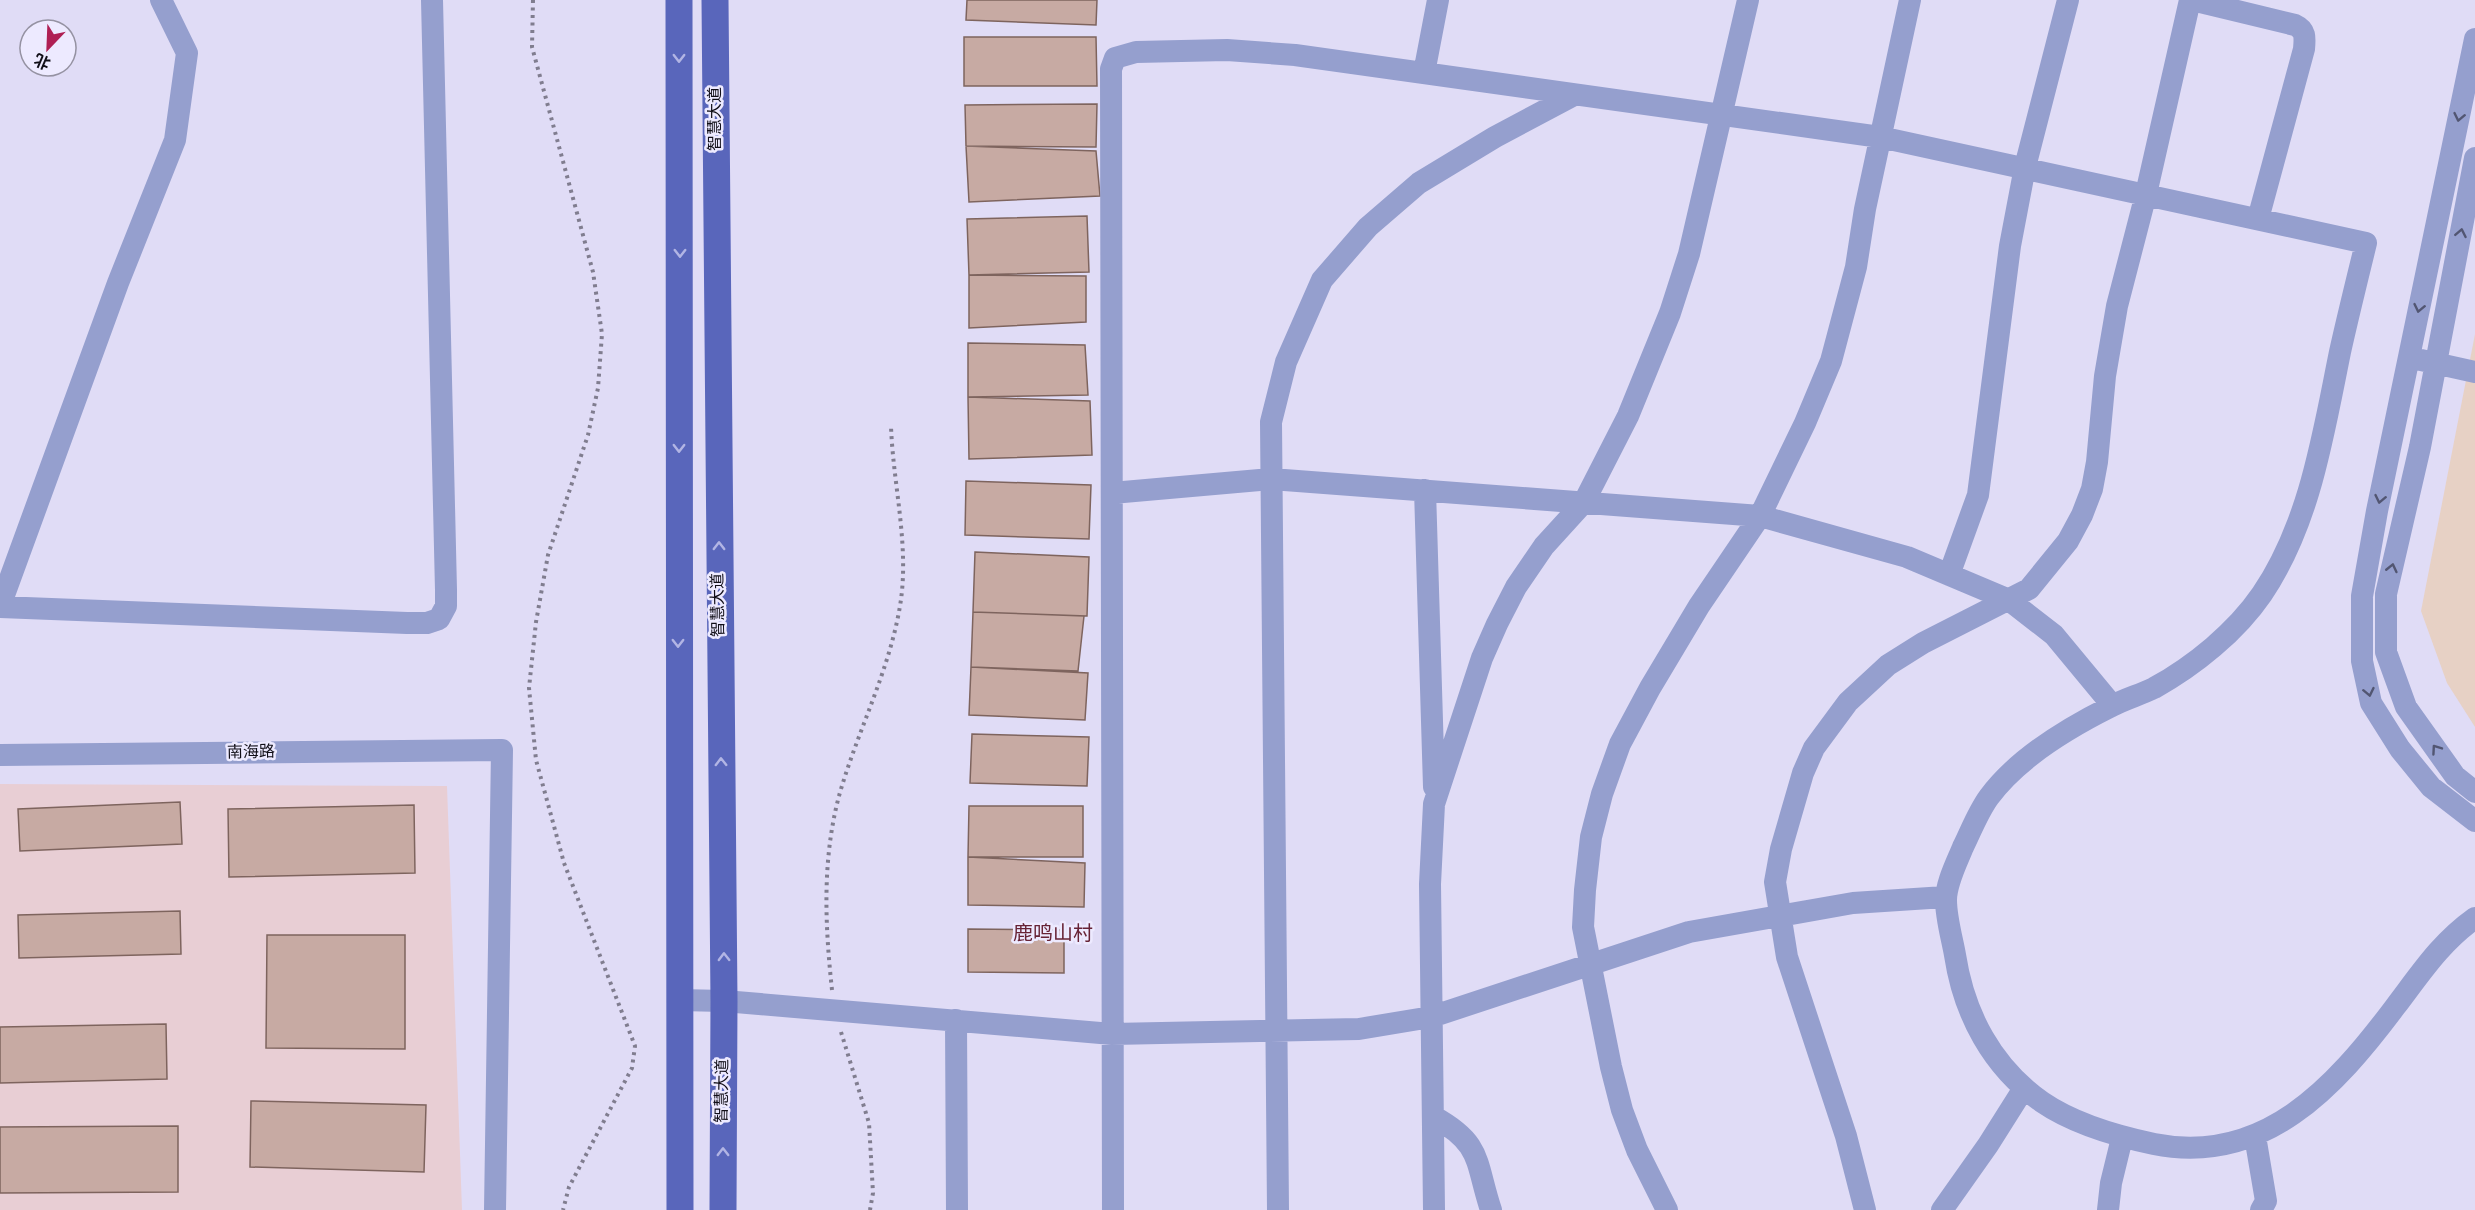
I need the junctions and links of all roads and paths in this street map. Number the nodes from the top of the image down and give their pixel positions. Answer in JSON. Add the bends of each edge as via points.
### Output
{"nodes":[{"id":1,"x":161,"y":0,"type":"edge"},
{"id":2,"x":432,"y":0,"type":"edge"},
{"id":3,"x":533,"y":0,"type":"edge"},
{"id":4,"x":679,"y":0,"type":"edge"},
{"id":5,"x":715,"y":0,"type":"edge"},
{"id":6,"x":1438,"y":0,"type":"edge"},
{"id":7,"x":1748,"y":0,"type":"edge"},
{"id":8,"x":1910,"y":0,"type":"edge"},
{"id":9,"x":2068,"y":0,"type":"edge"},
{"id":10,"x":2191,"y":0,"type":"edge"},
{"id":11,"x":2475,"y":39,"type":"edge"},
{"id":12,"x":1424,"y":73,"type":"junction"},
{"id":13,"x":1574,"y":95,"type":"junction"},
{"id":14,"x":1720,"y":115,"type":"junction"},
{"id":15,"x":1880,"y":137,"type":"junction"},
{"id":16,"x":2475,"y":158,"type":"edge"},
{"id":17,"x":2025,"y":167,"type":"junction"},
{"id":18,"x":2146,"y":194,"type":"junction"},
{"id":19,"x":2258,"y":219,"type":"junction"},
{"id":20,"x":2409,"y":357,"type":"junction"},
{"id":21,"x":2436,"y":363,"type":"junction"},
{"id":22,"x":2475,"y":372,"type":"edge"},
{"id":23,"x":891,"y":426,"type":"dead end"},
{"id":24,"x":1271,"y":479,"type":"junction"},
{"id":25,"x":1425,"y":490,"type":"junction"},
{"id":26,"x":1112,"y":493,"type":"junction"},
{"id":27,"x":1584,"y":502,"type":"junction"},
{"id":28,"x":1760,"y":516,"type":"junction"},
{"id":29,"x":1949,"y":575,"type":"junction"},
{"id":30,"x":2009,"y":600,"type":"junction"},
{"id":31,"x":0,"y":607,"type":"edge"},
{"id":32,"x":2112,"y":705,"type":"junction"},
{"id":33,"x":0,"y":755,"type":"edge"},
{"id":34,"x":2475,"y":792,"type":"edge"},
{"id":35,"x":1434,"y":804,"type":"junction"},
{"id":36,"x":2475,"y":821,"type":"edge"},
{"id":37,"x":1945,"y":897,"type":"junction"},
{"id":38,"x":1779,"y":915,"type":"junction"},
{"id":39,"x":2475,"y":918,"type":"edge"},
{"id":40,"x":1592,"y":965,"type":"junction"},
{"id":41,"x":679,"y":1000,"type":"junction"},
{"id":42,"x":724,"y":1001,"type":"junction"},
{"id":43,"x":834,"y":1010,"type":"junction"},
{"id":44,"x":1431,"y":1017,"type":"junction"},
{"id":45,"x":956,"y":1020,"type":"junction"},
{"id":46,"x":1277,"y":1030,"type":"junction"},
{"id":47,"x":1113,"y":1034,"type":"junction"},
{"id":48,"x":2024,"y":1088,"type":"junction"},
{"id":49,"x":1434,"y":1117,"type":"junction"},
{"id":50,"x":2254,"y":1136,"type":"junction"},
{"id":51,"x":2122,"y":1137,"type":"junction"},
{"id":52,"x":2267,"y":1207,"type":"edge"},
{"id":53,"x":495,"y":1210,"type":"edge"},
{"id":54,"x":563,"y":1210,"type":"edge"},
{"id":55,"x":680,"y":1210,"type":"edge"},
{"id":56,"x":723,"y":1210,"type":"edge"},
{"id":57,"x":870,"y":1210,"type":"edge"},
{"id":58,"x":957,"y":1210,"type":"edge"},
{"id":59,"x":1113,"y":1210,"type":"edge"},
{"id":60,"x":1278,"y":1210,"type":"edge"},
{"id":61,"x":1434,"y":1210,"type":"edge"},
{"id":62,"x":1491,"y":1210,"type":"edge"},
{"id":63,"x":1667,"y":1210,"type":"edge"},
{"id":64,"x":1865,"y":1210,"type":"edge"},
{"id":65,"x":1942,"y":1210,"type":"edge"},
{"id":66,"x":2108,"y":1210,"type":"edge"}],
"edges":[{"from":1,"to":31,"type":"street","via":[[187,53],[175,140],[118,283]]},
{"from":2,"to":31,"type":"street","via":[[446,590],[446,606],[439,620],[406,623]]},
{"from":3,"to":54,"type":"path","via":[[532,47],[593,272],[602,334],[598,388],[588,435],[548,555],[529,688],[536,760],[564,863],[634,1046],[632,1068],[569,1187]]},
{"from":4,"to":41,"type":"main road","one_way":true},
{"from":42,"to":5,"type":"main road","name":"智慧大道","one_way":true},
{"from":6,"to":12,"type":"street"},
{"from":7,"to":14,"type":"street"},
{"from":8,"to":15,"type":"street"},
{"from":9,"to":17,"type":"street"},
{"from":10,"to":18,"type":"street"},
{"from":10,"to":19,"type":"street","via":[[2295,25],[2305,36]]},
{"from":11,"to":20,"type":"street","one_way":true},
{"from":12,"to":13,"type":"street"},
{"from":12,"to":26,"type":"street","via":[[1227,50],[1136,52],[1115,58],[1111,69]]},
{"from":13,"to":14,"type":"street"},
{"from":13,"to":24,"type":"street","via":[[1419,183],[1368,227],[1322,280],[1286,362],[1271,422]]},
{"from":14,"to":15,"type":"street"},
{"from":14,"to":27,"type":"street","via":[[1689,254],[1670,313],[1628,416]]},
{"from":15,"to":17,"type":"street"},
{"from":15,"to":28,"type":"street","via":[[1856,267],[1831,361]]},
{"from":21,"to":16,"type":"street","one_way":true},
{"from":17,"to":18,"type":"street"},
{"from":17,"to":29,"type":"street","via":[[2010,246],[1978,495]]},
{"from":18,"to":19,"type":"street"},
{"from":18,"to":30,"type":"street","via":[[2117,306],[2104,376],[2092,489],[2068,541],[2029,589]]},
{"from":19,"to":32,"type":"street","via":[[2366,243],[2329,414],[2299,523],[2279,567],[2234,628],[2154,688]]},
{"from":20,"to":21,"type":"street"},
{"from":20,"to":36,"type":"street","one_way":true,"via":[[2362,596],[2362,661],[2371,703],[2400,749],[2431,787]]},
{"from":21,"to":22,"type":"street"},
{"from":34,"to":21,"type":"street","one_way":true,"via":[[2455,776],[2406,707],[2386,652],[2386,594]]},
{"from":23,"to":43,"type":"path","via":[[904,566],[900,607],[829,842],[825,902]]},
{"from":24,"to":25,"type":"street"},
{"from":24,"to":26,"type":"street"},
{"from":24,"to":46,"type":"street"},
{"from":25,"to":27,"type":"street"},
{"from":25,"to":35,"type":"street"},
{"from":26,"to":47,"type":"street"},
{"from":27,"to":28,"type":"street"},
{"from":27,"to":35,"type":"street","via":[[1544,546],[1497,624]]},
{"from":28,"to":29,"type":"street","via":[[1907,557]]},
{"from":28,"to":40,"type":"street","via":[[1699,606],[1620,744],[1591,837],[1583,927]]},
{"from":29,"to":30,"type":"street"},
{"from":30,"to":32,"type":"street","via":[[2054,635]]},
{"from":30,"to":38,"type":"street","via":[[1956,625],[1888,665],[1848,702],[1814,748],[1781,849],[1775,882]]},
{"from":32,"to":37,"type":"street","via":[[2061,733],[1989,797],[1956,862]]},
{"from":33,"to":53,"type":"street","name":"南海路","via":[[502,750]]},
{"from":35,"to":44,"type":"street"},
{"from":37,"to":38,"type":"street","via":[[1853,903]]},
{"from":37,"to":48,"type":"street","via":[[1960,990],[1994,1057]]},
{"from":38,"to":40,"type":"street","via":[[1689,932]]},
{"from":38,"to":64,"type":"street","via":[[1787,957],[1846,1136]]},
{"from":39,"to":50,"type":"street","via":[[2452,935],[2423,968],[2347,1068],[2292,1114]]},
{"from":40,"to":44,"type":"street"},
{"from":40,"to":63,"type":"street","via":[[1622,1110]]},
{"from":41,"to":42,"type":"street"},
{"from":41,"to":55,"type":"main road"},
{"from":42,"to":43,"type":"street"},
{"from":56,"to":42,"type":"main road","name":"智慧大道","one_way":true},
{"from":43,"to":45,"type":"street"},
{"from":43,"to":57,"type":"path","via":[[869,1124],[873,1193]]},
{"from":44,"to":46,"type":"street","via":[[1359,1029]]},
{"from":44,"to":49,"type":"street"},
{"from":45,"to":47,"type":"street"},
{"from":45,"to":58,"type":"street"},
{"from":46,"to":47,"type":"street"},
{"from":46,"to":60,"type":"street"},
{"from":47,"to":59,"type":"street"},
{"from":48,"to":51,"type":"street","via":[[2071,1118]]},
{"from":48,"to":65,"type":"street"},
{"from":49,"to":61,"type":"street"},
{"from":49,"to":62,"type":"street","via":[[1464,1137],[1476,1157]]},
{"from":50,"to":51,"type":"street","via":[[2217,1147],[2174,1148]]},
{"from":50,"to":52,"type":"street"},
{"from":51,"to":66,"type":"street","via":[[2110,1183]]}]}
